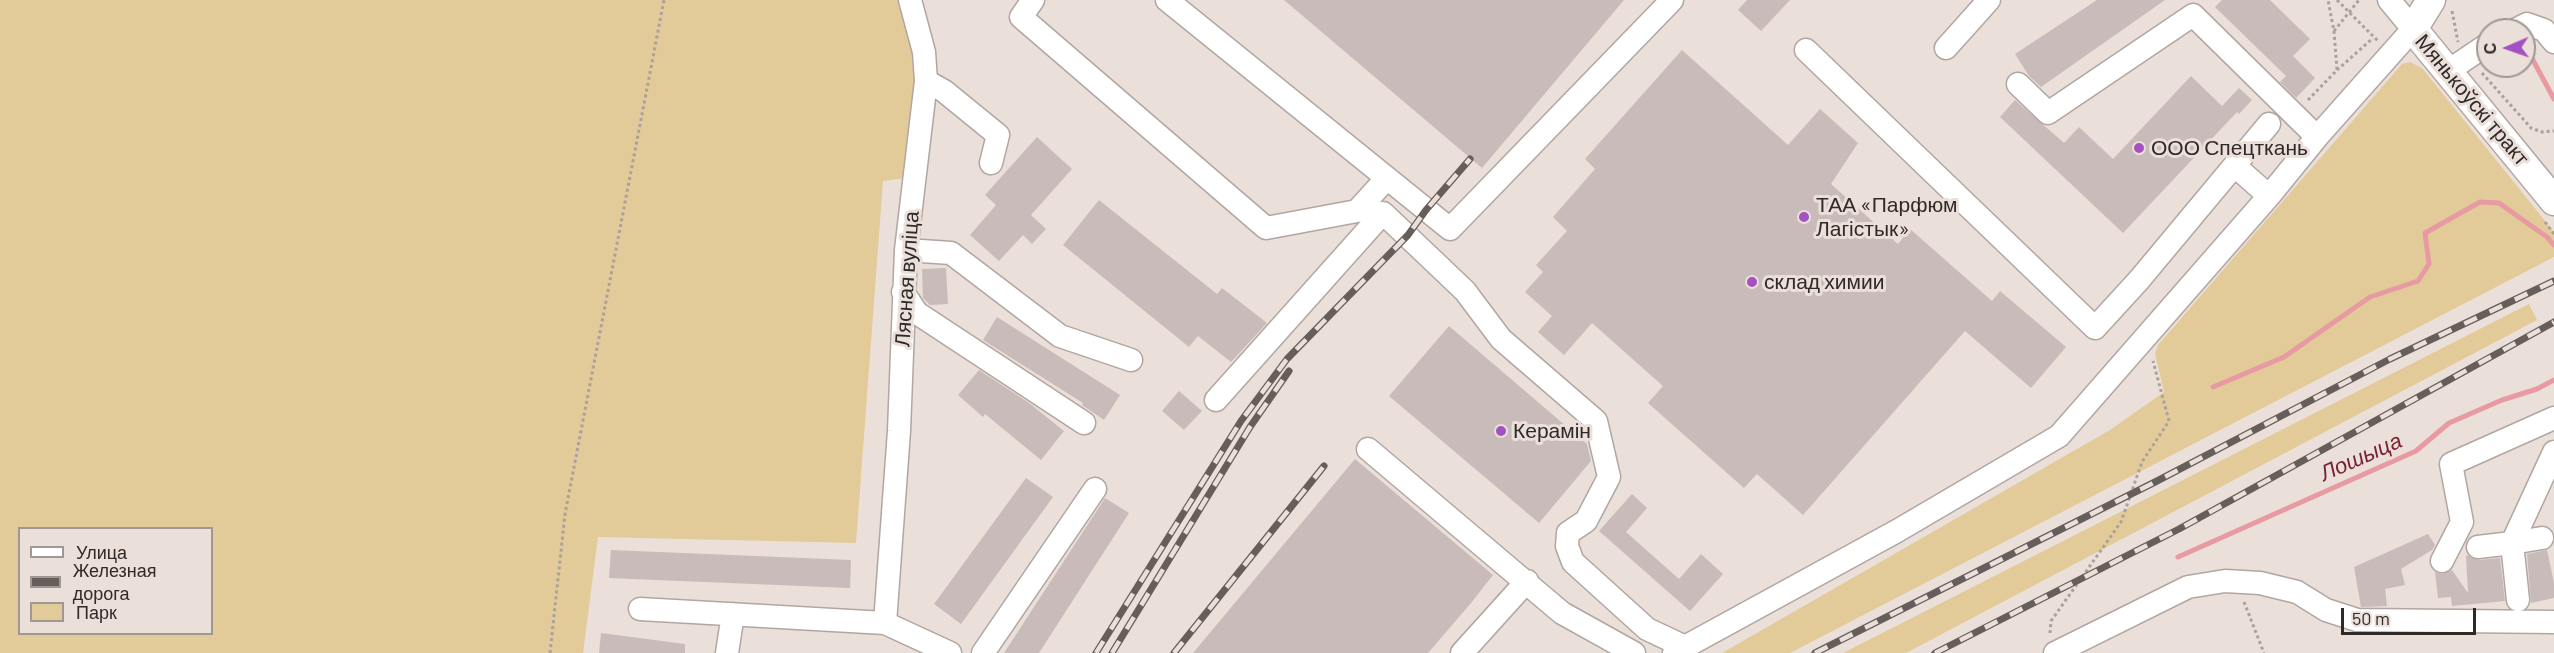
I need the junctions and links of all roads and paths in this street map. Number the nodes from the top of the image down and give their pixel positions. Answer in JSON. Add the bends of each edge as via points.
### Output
{"nodes":[{"id":1,"x":664,"y":0,"type":"edge"},
{"id":2,"x":910,"y":0,"type":"edge"},
{"id":3,"x":1033,"y":0,"type":"edge"},
{"id":4,"x":1167,"y":0,"type":"edge"},
{"id":5,"x":1672,"y":0,"type":"edge"},
{"id":6,"x":1989,"y":0,"type":"edge"},
{"id":7,"x":2328,"y":0,"type":"edge"},
{"id":8,"x":2359,"y":0,"type":"edge"},
{"id":9,"x":2389,"y":0,"type":"edge"},
{"id":10,"x":2442,"y":2,"type":"edge"},
{"id":11,"x":2536,"y":27,"type":"edge"},
{"id":12,"x":2413,"y":29,"type":"junction"},
{"id":13,"x":2334,"y":31,"type":"junction"},
{"id":14,"x":2373,"y":38,"type":"dead end"},
{"id":15,"x":2554,"y":42,"type":"edge"},
{"id":16,"x":1946,"y":48,"type":"dead end"},
{"id":17,"x":1806,"y":50,"type":"dead end"},
{"id":18,"x":2476,"y":52,"type":"edge"},
{"id":19,"x":2458,"y":64,"type":"junction"},
{"id":20,"x":2337,"y":70,"type":"junction"},
{"id":21,"x":926,"y":81,"type":"junction"},
{"id":22,"x":2018,"y":84,"type":"dead end"},
{"id":23,"x":2295,"y":115,"type":"junction"},
{"id":24,"x":2269,"y":124,"type":"dead end"},
{"id":25,"x":2554,"y":131,"type":"edge"},
{"id":26,"x":2317,"y":136,"type":"junction"},
{"id":27,"x":991,"y":163,"type":"dead end"},
{"id":28,"x":2235,"y":166,"type":"junction"},
{"id":29,"x":1387,"y":178,"type":"junction"},
{"id":30,"x":2269,"y":196,"type":"junction"},
{"id":31,"x":2554,"y":201,"type":"edge"},
{"id":32,"x":906,"y":250,"type":"junction"},
{"id":33,"x":903,"y":292,"type":"junction"},
{"id":34,"x":2147,"y":337,"type":"junction"},
{"id":35,"x":1131,"y":360,"type":"dead end"},
{"id":36,"x":1216,"y":400,"type":"dead end"},
{"id":37,"x":2554,"y":418,"type":"edge"},
{"id":38,"x":1084,"y":423,"type":"dead end"},
{"id":39,"x":1368,"y":449,"type":"dead end"},
{"id":40,"x":2554,"y":452,"type":"edge"},
{"id":41,"x":1095,"y":489,"type":"dead end"},
{"id":42,"x":2542,"y":538,"type":"dead end"},
{"id":43,"x":2512,"y":543,"type":"junction"},
{"id":44,"x":2478,"y":547,"type":"dead end"},
{"id":45,"x":2442,"y":561,"type":"dead end"},
{"id":46,"x":1527,"y":581,"type":"junction"},
{"id":47,"x":2235,"y":582,"type":"junction"},
{"id":48,"x":2518,"y":600,"type":"dead end"},
{"id":49,"x":640,"y":609,"type":"dead end"},
{"id":50,"x":733,"y":614,"type":"junction"},
{"id":51,"x":2554,"y":622,"type":"edge"},
{"id":52,"x":885,"y":623,"type":"junction"},
{"id":53,"x":2052,"y":648,"type":"edge"},
{"id":54,"x":1679,"y":649,"type":"edge"},
{"id":55,"x":550,"y":653,"type":"edge"},
{"id":56,"x":727,"y":653,"type":"edge"},
{"id":57,"x":950,"y":653,"type":"edge"},
{"id":58,"x":983,"y":653,"type":"edge"},
{"id":59,"x":1462,"y":653,"type":"edge"},
{"id":60,"x":1634,"y":653,"type":"edge"},
{"id":61,"x":2264,"y":653,"type":"edge"}],
"edges":[{"from":1,"to":55,"type":"path","via":[[565,513]]},
{"from":2,"to":21,"type":"street","name":"Лясная вуліца","via":[[924,52]]},
{"from":3,"to":29,"type":"street","via":[[1021,17],[1266,228],[1357,211]]},
{"from":4,"to":29,"type":"street"},
{"from":5,"to":29,"type":"street","via":[[1450,229]]},
{"from":6,"to":16,"type":"street"},
{"from":7,"to":13,"type":"path"},
{"from":8,"to":13,"type":"path"},
{"from":9,"to":12,"type":"street","name":"Мянькоўскі тракт"},
{"from":10,"to":12,"type":"main road"},
{"from":10,"to":19,"type":"path","via":[[2461,49]]},
{"from":11,"to":15,"type":"street"},
{"from":12,"to":19,"type":"main road","name":"Мянькоўскі тракт"},
{"from":12,"to":26,"type":"street"},
{"from":13,"to":20,"type":"path"},
{"from":14,"to":20,"type":"path"},
{"from":17,"to":28,"type":"street","via":[[2095,328]]},
{"from":18,"to":19,"type":"street"},
{"from":19,"to":25,"type":"path","via":[[2530,128]]},
{"from":19,"to":31,"type":"main road","name":"Мянькоўскі тракт"},
{"from":20,"to":23,"type":"path"},
{"from":21,"to":27,"type":"street","via":[[998,135]]},
{"from":21,"to":32,"type":"street","name":"Лясная вуліца"},
{"from":22,"to":23,"type":"street","via":[[2048,113],[2193,15]]},
{"from":23,"to":26,"type":"street"},
{"from":24,"to":28,"type":"street"},
{"from":26,"to":30,"type":"street"},
{"from":28,"to":30,"type":"street"},
{"from":30,"to":34,"type":"street"},
{"from":32,"to":33,"type":"street","name":"Лясная вуліца"},
{"from":32,"to":35,"type":"street","via":[[951,253],[1060,336]]},
{"from":33,"to":38,"type":"street","via":[[917,313]]},
{"from":33,"to":52,"type":"street","name":"Лясная вуліца","via":[[899,431]]},
{"from":34,"to":53,"type":"path","via":[[2169,421],[2142,462],[2121,522],[2051,621]]},
{"from":34,"to":54,"type":"street","via":[[2059,436],[1897,531]]},
{"from":36,"to":54,"type":"street","via":[[1383,213],[1465,291],[1501,339],[1596,421],[1609,477],[1586,521],[1568,532],[1567,546],[1573,562],[1647,629]]},
{"from":37,"to":45,"type":"street","via":[[2451,464],[2462,522]]},
{"from":39,"to":46,"type":"street"},
{"from":40,"to":43,"type":"street"},
{"from":41,"to":58,"type":"street"},
{"from":42,"to":43,"type":"street"},
{"from":43,"to":44,"type":"street"},
{"from":43,"to":48,"type":"street"},
{"from":46,"to":59,"type":"street"},
{"from":46,"to":60,"type":"street","via":[[1562,613]]},
{"from":47,"to":51,"type":"street","via":[[2297,592],[2326,610],[2356,620]]},
{"from":47,"to":53,"type":"street","via":[[2188,586]]},
{"from":47,"to":61,"type":"path"},
{"from":49,"to":50,"type":"street"},
{"from":50,"to":52,"type":"street"},
{"from":50,"to":56,"type":"street"},
{"from":52,"to":57,"type":"street"}]}
